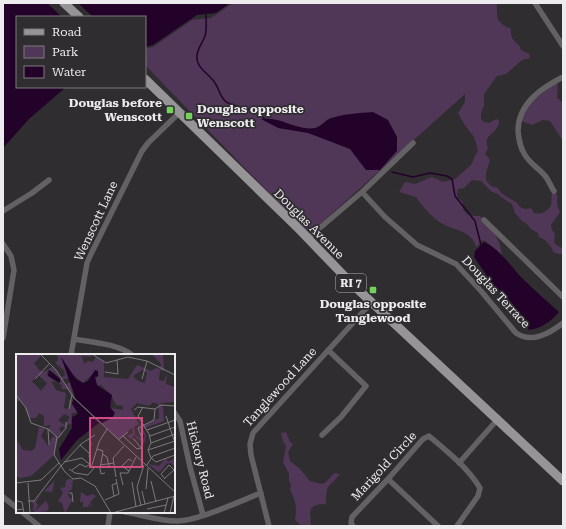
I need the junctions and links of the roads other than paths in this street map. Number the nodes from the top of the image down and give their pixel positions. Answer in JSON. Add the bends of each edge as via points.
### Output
{"nodes":[{"id":1,"x":64,"y":3,"type":"edge"},
{"id":2,"x":535,"y":3,"type":"edge"},
{"id":3,"x":78,"y":16,"type":"edge"},
{"id":4,"x":563,"y":46,"type":"edge"},
{"id":5,"x":563,"y":77,"type":"edge"},
{"id":6,"x":146,"y":80,"type":"edge"},
{"id":7,"x":179,"y":113,"type":"junction"},
{"id":8,"x":413,"y":143,"type":"dead end"},
{"id":9,"x":49,"y":180,"type":"dead end"},
{"id":10,"x":554,"y":191,"type":"dead end"},
{"id":11,"x":362,"y":192,"type":"junction"},
{"id":12,"x":3,"y":211,"type":"edge"},
{"id":13,"x":484,"y":220,"type":"dead end"},
{"id":14,"x":308,"y":238,"type":"junction"},
{"id":15,"x":3,"y":244,"type":"edge"},
{"id":16,"x":563,"y":298,"type":"edge"},
{"id":17,"x":372,"y":302,"type":"junction"},
{"id":18,"x":563,"y":323,"type":"edge"},
{"id":19,"x":3,"y":338,"type":"edge"},
{"id":20,"x":74,"y":339,"type":"junction"},
{"id":21,"x":328,"y":350,"type":"junction"},
{"id":22,"x":71,"y":354,"type":"edge"},
{"id":23,"x":131,"y":354,"type":"edge"},
{"id":24,"x":175,"y":414,"type":"edge"},
{"id":25,"x":497,"y":420,"type":"junction"},
{"id":26,"x":322,"y":435,"type":"dead end"},
{"id":27,"x":459,"y":463,"type":"junction"},
{"id":28,"x":388,"y":479,"type":"junction"},
{"id":29,"x":563,"y":482,"type":"edge"},
{"id":30,"x":261,"y":493,"type":"junction"},
{"id":31,"x":3,"y":497,"type":"edge"},
{"id":32,"x":16,"y":507,"type":"edge"},
{"id":33,"x":23,"y":513,"type":"edge"},
{"id":34,"x":110,"y":513,"type":"edge"},
{"id":35,"x":131,"y":513,"type":"edge"},
{"id":36,"x":203,"y":515,"type":"junction"},
{"id":37,"x":39,"y":526,"type":"edge"},
{"id":38,"x":108,"y":526,"type":"edge"},
{"id":39,"x":269,"y":526,"type":"edge"},
{"id":40,"x":353,"y":526,"type":"edge"},
{"id":41,"x":438,"y":526,"type":"edge"},
{"id":42,"x":457,"y":526,"type":"edge"}],
"edges":[{"from":1,"to":3,"type":"main road"},
{"from":2,"to":4,"type":"street"},
{"from":5,"to":10,"type":"street","via":[[530,100],[523,109],[518,126],[520,146],[525,156],[546,177]]},
{"from":6,"to":7,"type":"main road","name":"Douglas Avenue","number":"RI 7"},
{"from":7,"to":14,"type":"main road","name":"Douglas Avenue","number":"RI 7"},
{"from":7,"to":20,"type":"street","name":"Wenscott Lane","via":[[142,151],[91,254]]},
{"from":8,"to":11,"type":"street"},
{"from":9,"to":12,"type":"street"},
{"from":11,"to":14,"type":"street"},
{"from":11,"to":18,"type":"street","name":"Douglas Terrace","via":[[385,217],[418,246],[456,264],[522,337],[537,337]]},
{"from":13,"to":16,"type":"street"},
{"from":14,"to":17,"type":"main road","name":"Douglas Avenue","number":"RI 7","via":[[333,266]]},
{"from":15,"to":19,"type":"street","via":[[11,256],[14,270]]},
{"from":17,"to":21,"type":"street","name":"Tanglewood Lane"},
{"from":17,"to":25,"type":"main road","name":"Douglas Avenue","number":"RI 7"},
{"from":20,"to":22,"type":"street","name":"Wenscott Lane"},
{"from":20,"to":23,"type":"street","via":[[126,350]]},
{"from":21,"to":26,"type":"street","via":[[366,386],[341,417]]},
{"from":21,"to":30,"type":"street","name":"Tanglewood Lane","via":[[250,438],[251,455]]},
{"from":24,"to":36,"type":"street","name":"Hickory Road","via":[[180,421]]},
{"from":25,"to":27,"type":"street"},
{"from":25,"to":29,"type":"main road","name":"Douglas Avenue","number":"RI 7"},
{"from":27,"to":28,"type":"street","name":"Marigold Circle","via":[[429,436],[423,439]]},
{"from":27,"to":42,"type":"street","via":[[476,481],[480,491]]},
{"from":28,"to":40,"type":"street","name":"Marigold Circle","via":[[352,517]]},
{"from":28,"to":41,"type":"street"},
{"from":30,"to":36,"type":"street"},
{"from":30,"to":39,"type":"street","name":"Tanglewood Lane"},
{"from":31,"to":32,"type":"street"},
{"from":33,"to":37,"type":"street"},
{"from":34,"to":38,"type":"street"},
{"from":35,"to":36,"type":"street","via":[[177,521]]}]}
